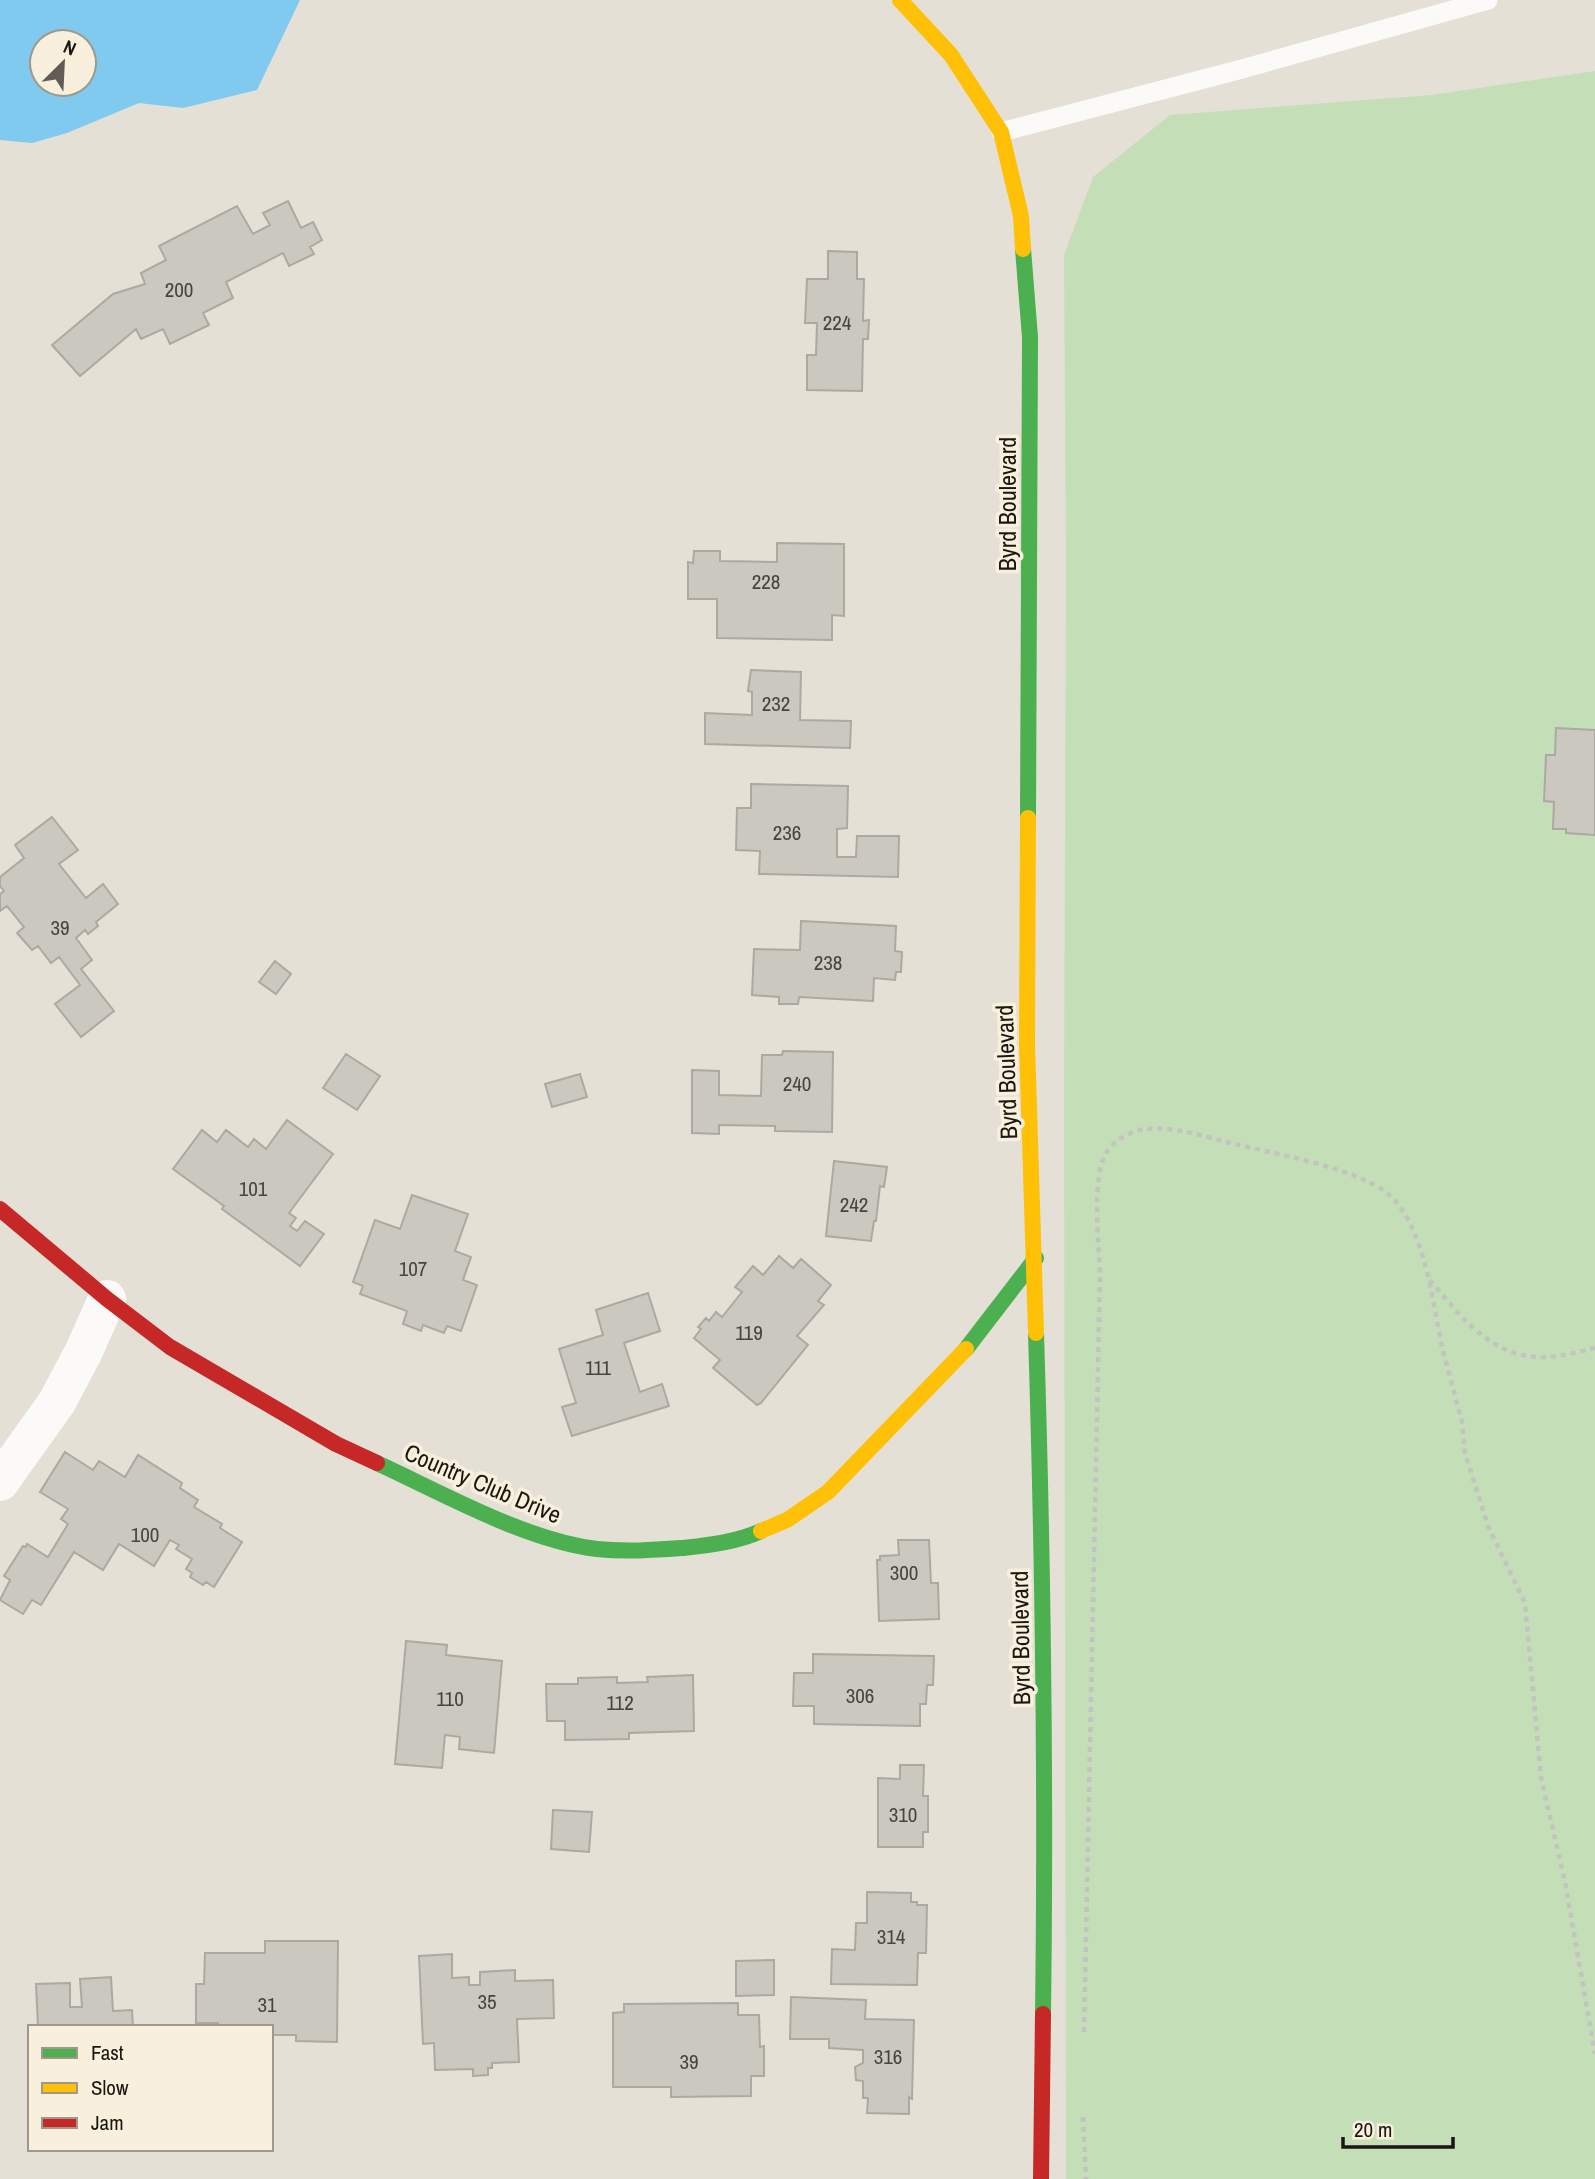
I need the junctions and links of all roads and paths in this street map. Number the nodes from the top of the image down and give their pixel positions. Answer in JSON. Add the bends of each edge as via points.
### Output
{"nodes":[{"id":1,"x":900,"y":0,"type":"edge"},
{"id":2,"x":1488,"y":0,"type":"edge"},
{"id":3,"x":1001,"y":132,"type":"junction"},
{"id":4,"x":0,"y":1209,"type":"edge"},
{"id":5,"x":1036,"y":1258,"type":"junction"},
{"id":6,"x":1429,"y":1279,"type":"junction"},
{"id":7,"x":107,"y":1299,"type":"junction"},
{"id":8,"x":1595,"y":1348,"type":"edge"},
{"id":9,"x":0,"y":1482,"type":"edge"},
{"id":10,"x":1084,"y":2035,"type":"dead end"},
{"id":11,"x":1595,"y":2054,"type":"edge"},
{"id":12,"x":1083,"y":2115,"type":"dead end"},
{"id":13,"x":1041,"y":2179,"type":"edge"},
{"id":14,"x":1086,"y":2179,"type":"edge"}],
"edges":[{"from":1,"to":3,"type":"street","name":"Byrd Boulevard","via":[[951,55]]},
{"from":2,"to":3,"type":"lane"},
{"from":3,"to":5,"type":"street","name":"Byrd Boulevard","via":[[1021,216],[1030,337],[1027,1044]]},
{"from":4,"to":7,"type":"street","name":"Country Club Drive"},
{"from":5,"to":7,"type":"street","name":"Country Club Drive","via":[[963,1354],[828,1492],[787,1520],[747,1538],[643,1550],[596,1549],[547,1538],[336,1444],[170,1347]]},
{"from":5,"to":13,"type":"street","name":"Byrd Boulevard","via":[[1045,1856]]},
{"from":6,"to":8,"type":"path","via":[[1479,1335],[1500,1348],[1522,1356],[1555,1357]]},
{"from":6,"to":10,"type":"path","via":[[1403,1210],[1384,1191],[1352,1175],[1169,1129],[1143,1129],[1121,1138],[1106,1152],[1098,1192]]},
{"from":6,"to":11,"type":"path","via":[[1478,1499],[1525,1603],[1541,1778],[1565,1882]]},
{"from":7,"to":9,"type":"street","via":[[57,1402]]},
{"from":12,"to":14,"type":"path"}]}
